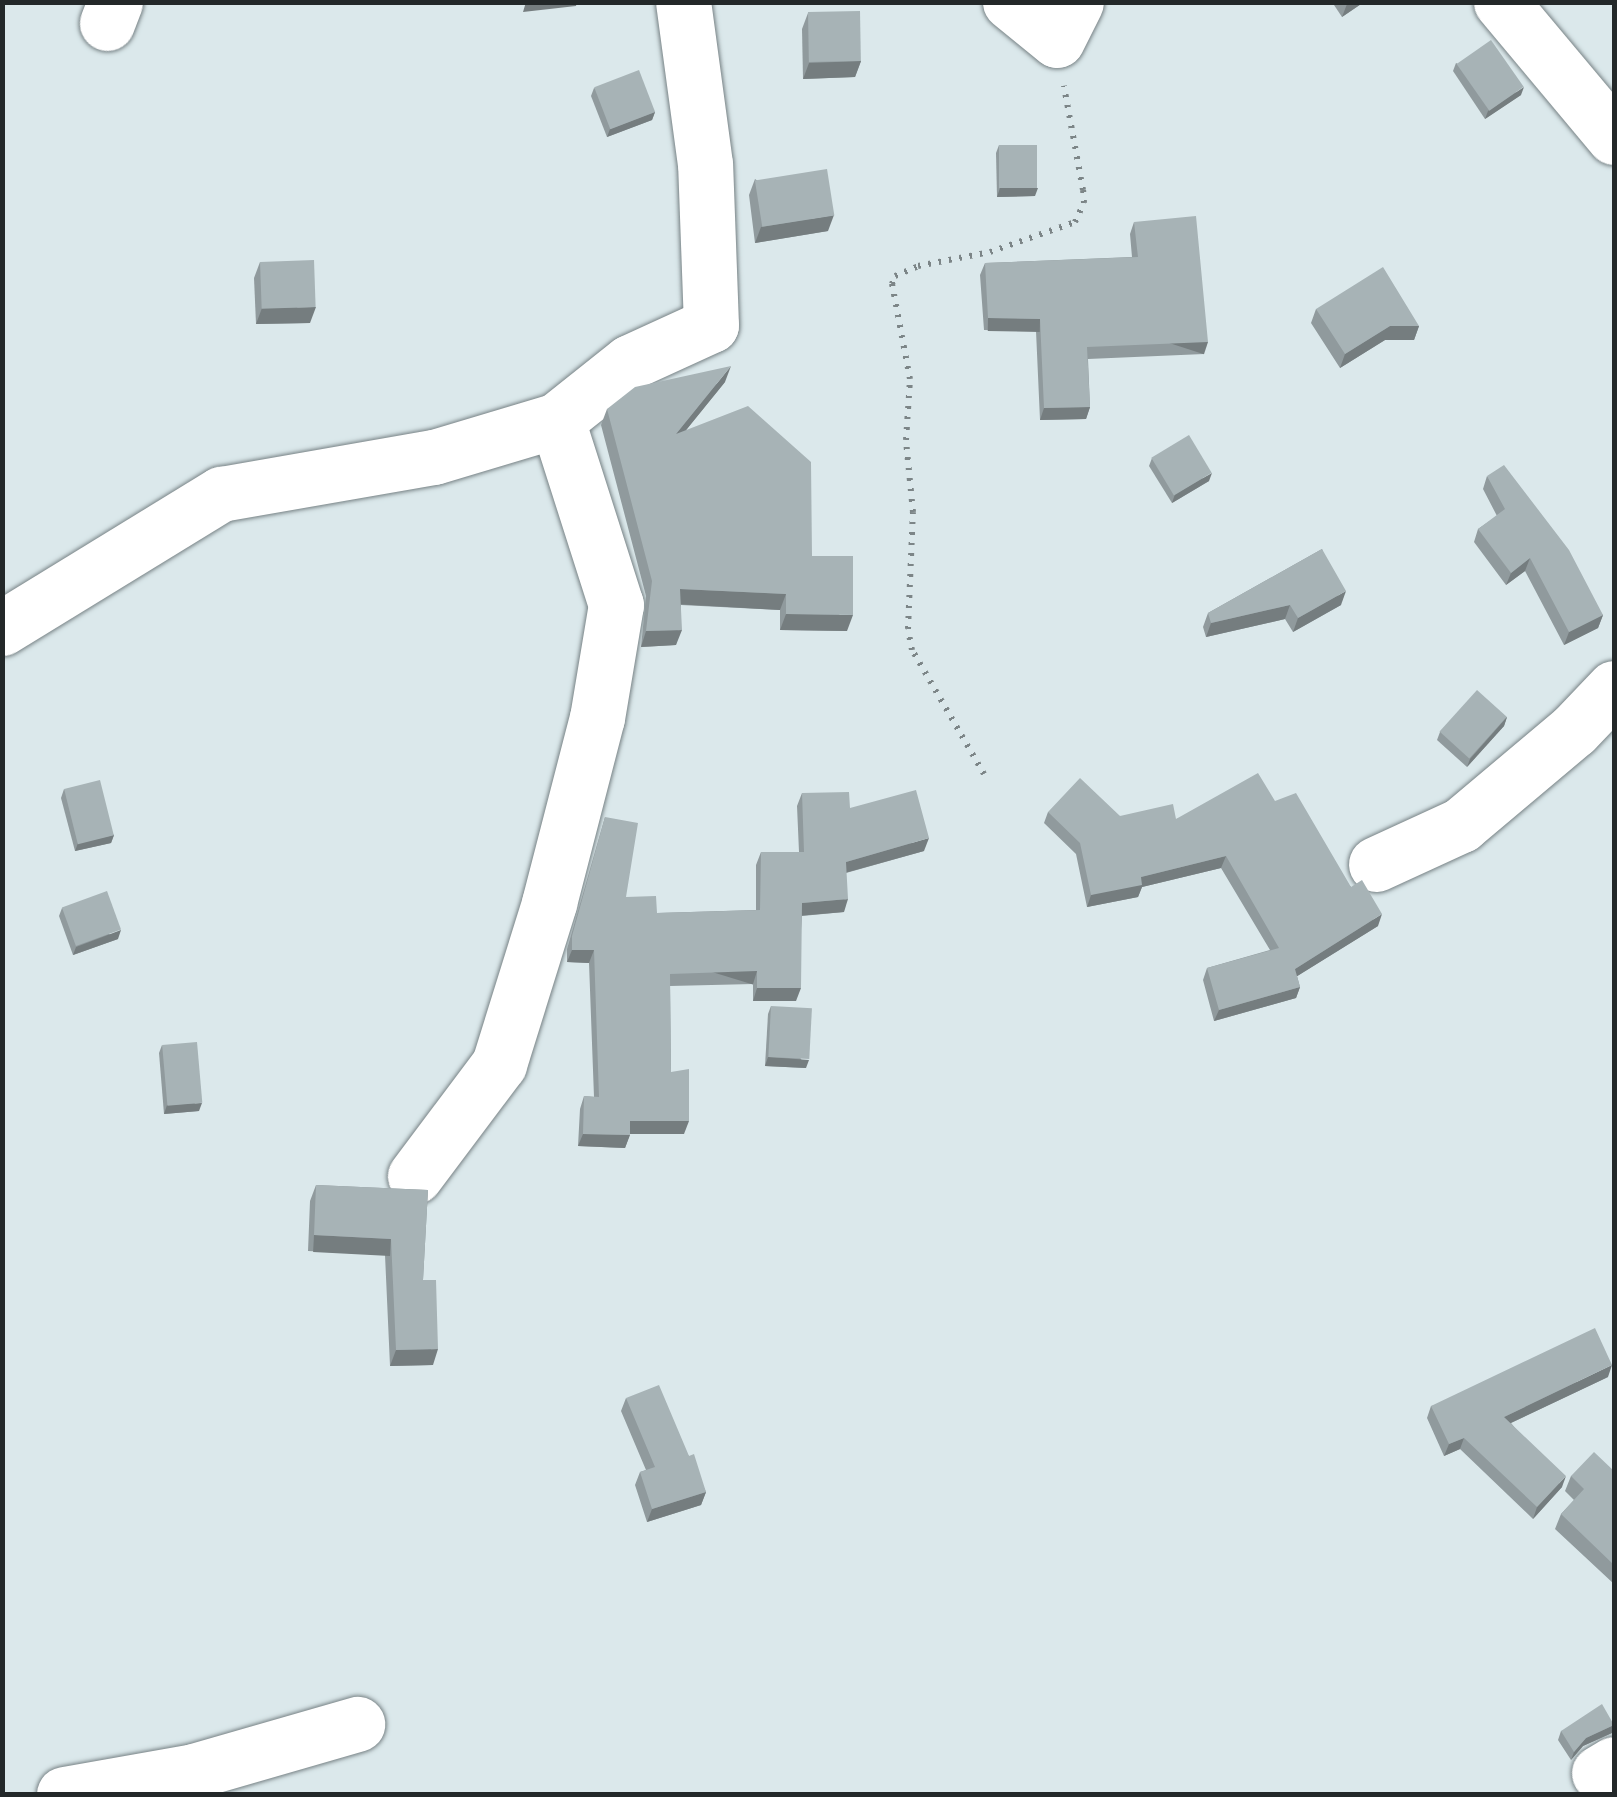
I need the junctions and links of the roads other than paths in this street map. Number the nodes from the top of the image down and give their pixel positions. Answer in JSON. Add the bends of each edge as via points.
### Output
{"nodes":[{"id":1,"x":683,"y":2,"type":"edge"},
{"id":2,"x":1010,"y":2,"type":"edge"},
{"id":3,"x":1501,"y":2,"type":"edge"},
{"id":4,"x":1066,"y":21,"type":"edge"},
{"id":5,"x":1614,"y":137,"type":"edge"},
{"id":6,"x":557,"y":420,"type":"junction"},
{"id":7,"x":2,"y":628,"type":"edge"},
{"id":8,"x":1614,"y":688,"type":"edge"},
{"id":9,"x":1376,"y":864,"type":"dead end"},
{"id":10,"x":415,"y":1176,"type":"dead end"},
{"id":11,"x":357,"y":1724,"type":"dead end"},
{"id":12,"x":264,"y":1773,"type":"edge"},
{"id":13,"x":64,"y":1794,"type":"edge"}],
"edges":[{"from":1,"to":6,"type":"street","via":[[705,164],[711,325],[630,362]]},
{"from":2,"to":4,"type":"street"},
{"from":3,"to":5,"type":"street"},
{"from":6,"to":7,"type":"street","via":[[434,457],[221,494]]},
{"from":6,"to":10,"type":"street","via":[[616,605],[597,718],[498,1064]]},
{"from":8,"to":9,"type":"street","via":[[1462,825]]},
{"from":11,"to":12,"type":"street"},
{"from":12,"to":13,"type":"street","via":[[194,1770]]}]}
